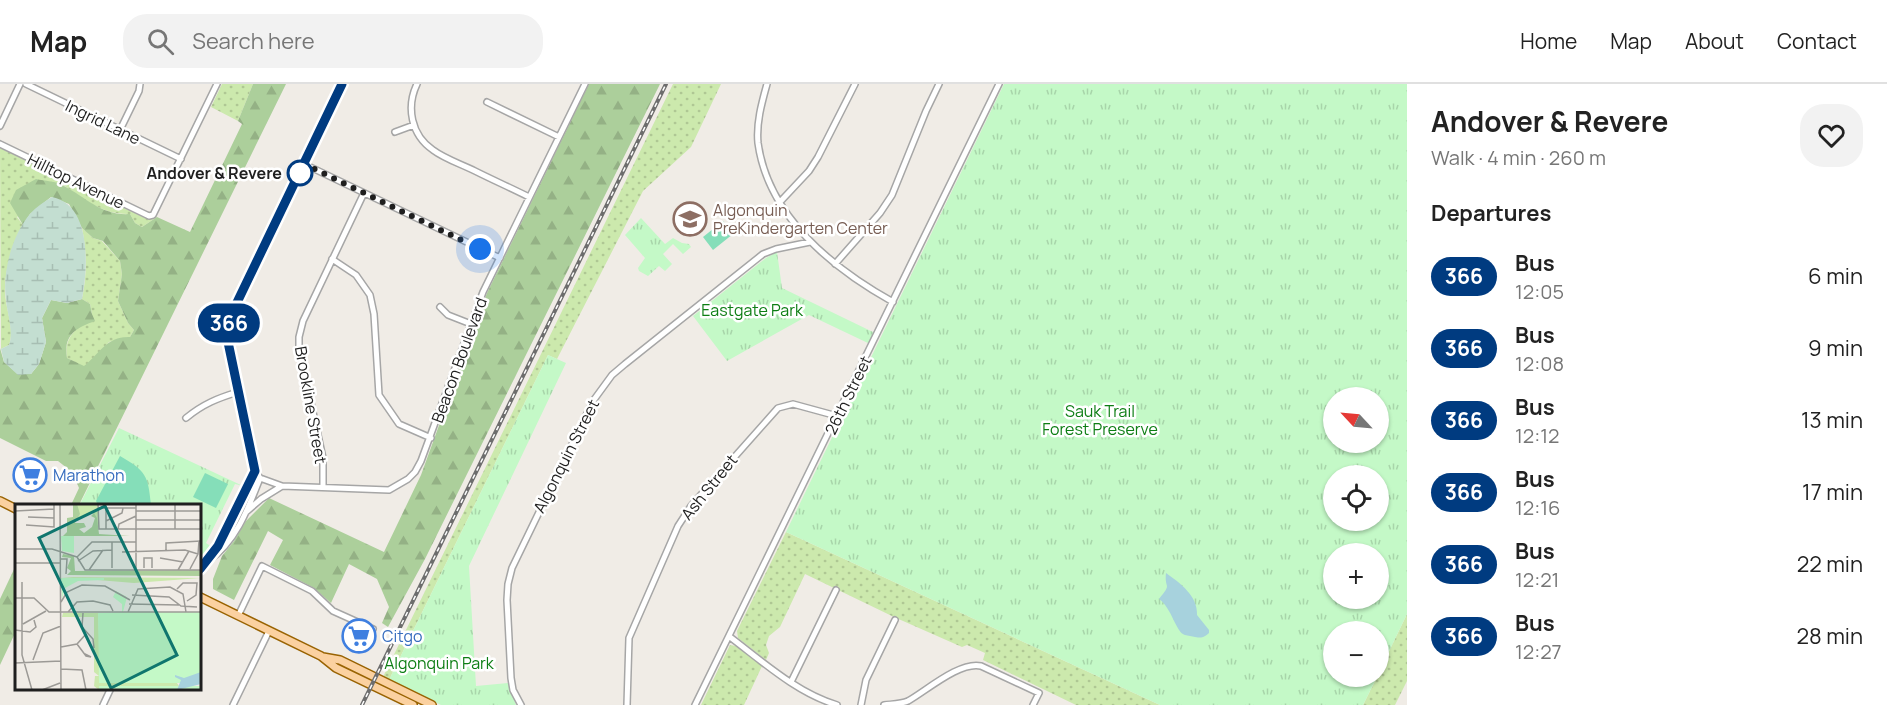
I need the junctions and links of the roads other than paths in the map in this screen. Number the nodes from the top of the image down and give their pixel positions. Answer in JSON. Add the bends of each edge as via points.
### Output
{"nodes":[{"id":1,"x":20,"y":84,"type":"edge"},
{"id":2,"x":26,"y":84,"type":"edge"},
{"id":3,"x":140,"y":84,"type":"edge"},
{"id":4,"x":217,"y":84,"type":"edge"},
{"id":5,"x":342,"y":84,"type":"edge"},
{"id":6,"x":417,"y":84,"type":"edge"},
{"id":7,"x":585,"y":84,"type":"edge"},
{"id":8,"x":767,"y":84,"type":"edge"},
{"id":9,"x":855,"y":84,"type":"edge"},
{"id":10,"x":939,"y":84,"type":"edge"},
{"id":11,"x":999,"y":84,"type":"edge"},
{"id":12,"x":487,"y":102,"type":"dead end"},
{"id":13,"x":414,"y":125,"type":"junction"},
{"id":14,"x":0,"y":126,"type":"edge"},
{"id":15,"x":120,"y":130,"type":"junction"},
{"id":16,"x":394,"y":132,"type":"dead end"},
{"id":17,"x":559,"y":137,"type":"junction"},
{"id":18,"x":0,"y":144,"type":"edge"},
{"id":19,"x":181,"y":159,"type":"junction"},
{"id":20,"x":304,"y":164,"type":"junction"},
{"id":21,"x":364,"y":193,"type":"junction"},
{"id":22,"x":529,"y":197,"type":"junction"},
{"id":23,"x":779,"y":203,"type":"junction"},
{"id":24,"x":810,"y":242,"type":"junction"},
{"id":25,"x":500,"y":258,"type":"junction"},
{"id":26,"x":332,"y":259,"type":"junction"},
{"id":27,"x":835,"y":264,"type":"junction"},
{"id":28,"x":893,"y":302,"type":"junction"},
{"id":29,"x":440,"y":307,"type":"dead end"},
{"id":30,"x":471,"y":324,"type":"junction"},
{"id":31,"x":238,"y":392,"type":"junction"},
{"id":32,"x":837,"y":416,"type":"junction"},
{"id":33,"x":186,"y":418,"type":"dead end"},
{"id":34,"x":431,"y":438,"type":"junction"},
{"id":35,"x":255,"y":471,"type":"junction"},
{"id":36,"x":260,"y":478,"type":"junction"},
{"id":37,"x":282,"y":486,"type":"junction"},
{"id":38,"x":323,"y":487,"type":"junction"},
{"id":39,"x":0,"y":501,"type":"edge"},
{"id":40,"x":15,"y":508,"type":"edge"},
{"id":41,"x":246,"y":512,"type":"junction"},
{"id":42,"x":205,"y":564,"type":"junction"},
{"id":43,"x":201,"y":568,"type":"edge"},
{"id":44,"x":836,"y":590,"type":"dead end"},
{"id":45,"x":201,"y":598,"type":"edge"},
{"id":46,"x":238,"y":616,"type":"junction"},
{"id":47,"x":895,"y":620,"type":"dead end"},
{"id":48,"x":373,"y":629,"type":"dead end"},
{"id":49,"x":269,"y":631,"type":"junction"},
{"id":50,"x":730,"y":637,"type":"junction"},
{"id":51,"x":321,"y":656,"type":"junction"},
{"id":52,"x":791,"y":682,"type":"junction"},
{"id":53,"x":110,"y":690,"type":"edge"},
{"id":54,"x":907,"y":704,"type":"edge"},
{"id":55,"x":103,"y":705,"type":"edge"},
{"id":56,"x":232,"y":705,"type":"edge"},
{"id":57,"x":413,"y":705,"type":"edge"},
{"id":58,"x":432,"y":705,"type":"edge"},
{"id":59,"x":521,"y":705,"type":"edge"},
{"id":60,"x":627,"y":705,"type":"edge"},
{"id":61,"x":695,"y":705,"type":"edge"},
{"id":62,"x":837,"y":705,"type":"edge"},
{"id":63,"x":861,"y":705,"type":"edge"},
{"id":64,"x":884,"y":705,"type":"edge"},
{"id":65,"x":1033,"y":705,"type":"edge"}],
"edges":[{"from":1,"to":14,"type":"street"},
{"from":2,"to":15,"type":"street","name":"Ingrid Lane"},
{"from":3,"to":15,"type":"street"},
{"from":4,"to":19,"type":"street"},
{"from":5,"to":20,"type":"street"},
{"from":6,"to":13,"type":"street","via":[[411,103]]},
{"from":7,"to":17,"type":"street","name":"Beacon Boulevard"},
{"from":8,"to":23,"type":"street","via":[[758,142],[768,183]]},
{"from":9,"to":23,"type":"street","via":[[818,157]]},
{"from":10,"to":27,"type":"street","via":[[892,195]]},
{"from":11,"to":28,"type":"street","name":"26th Street"},
{"from":12,"to":17,"type":"street"},
{"from":13,"to":16,"type":"street"},
{"from":13,"to":22,"type":"street","via":[[433,151]]},
{"from":15,"to":19,"type":"street","name":"Ingrid Lane"},
{"from":17,"to":22,"type":"street","name":"Beacon Boulevard"},
{"from":18,"to":19,"type":"street","name":"Hilltop Avenue","via":[[148,216],[153,215]]},
{"from":20,"to":21,"type":"street"},
{"from":20,"to":31,"type":"street","via":[[230,317],[228,342]]},
{"from":21,"to":25,"type":"street"},
{"from":21,"to":26,"type":"street","name":"Brookline Street"},
{"from":22,"to":25,"type":"street","name":"Beacon Boulevard"},
{"from":23,"to":24,"type":"street"},
{"from":24,"to":27,"type":"street"},
{"from":24,"to":59,"type":"street","name":"Algonquin Street","via":[[763,255],[612,375],[593,401],[518,554],[508,584],[511,678]]},
{"from":25,"to":30,"type":"street","name":"Beacon Boulevard"},
{"from":26,"to":34,"type":"street","via":[[356,274],[370,295],[379,395],[399,424]]},
{"from":26,"to":38,"type":"street","name":"Brookline Street","via":[[298,337],[323,458]]},
{"from":27,"to":28,"type":"street","via":[[860,284]]},
{"from":28,"to":32,"type":"street","name":"26th Street"},
{"from":29,"to":30,"type":"street","via":[[447,315]]},
{"from":30,"to":34,"type":"street","name":"Beacon Boulevard"},
{"from":31,"to":33,"type":"street","via":[[211,400]]},
{"from":31,"to":35,"type":"street"},
{"from":32,"to":50,"type":"street","name":"26th Street"},
{"from":32,"to":60,"type":"street","name":"Ash Street","via":[[793,404],[778,408],[691,506],[678,526],[629,638]]},
{"from":34,"to":38,"type":"street","name":"Beacon Boulevard","via":[[415,472],[400,485],[382,490]]},
{"from":35,"to":36,"type":"street"},
{"from":35,"to":42,"type":"street"},
{"from":36,"to":37,"type":"street","name":"Beacon Boulevard"},
{"from":36,"to":41,"type":"street"},
{"from":37,"to":38,"type":"street","name":"Beacon Boulevard"},
{"from":37,"to":41,"type":"street"},
{"from":39,"to":40,"type":"main road"},
{"from":41,"to":42,"type":"street","via":[[235,534]]},
{"from":42,"to":43,"type":"street"},
{"from":44,"to":52,"type":"street"},
{"from":45,"to":46,"type":"main road"},
{"from":46,"to":48,"type":"street","via":[[262,566],[312,591],[333,610]]},
{"from":46,"to":49,"type":"main road"},
{"from":47,"to":63,"type":"street","via":[[866,680]]},
{"from":49,"to":51,"type":"main road"},
{"from":49,"to":56,"type":"street"},
{"from":50,"to":52,"type":"street"},
{"from":50,"to":61,"type":"street","name":"26th Street"},
{"from":51,"to":57,"type":"main road","via":[[336,668]]},
{"from":51,"to":58,"type":"main road","via":[[340,660]]},
{"from":52,"to":62,"type":"street"},
{"from":53,"to":55,"type":"street"},
{"from":54,"to":64,"type":"street"},
{"from":54,"to":65,"type":"street","via":[[938,681],[973,664],[1039,693]]}]}
